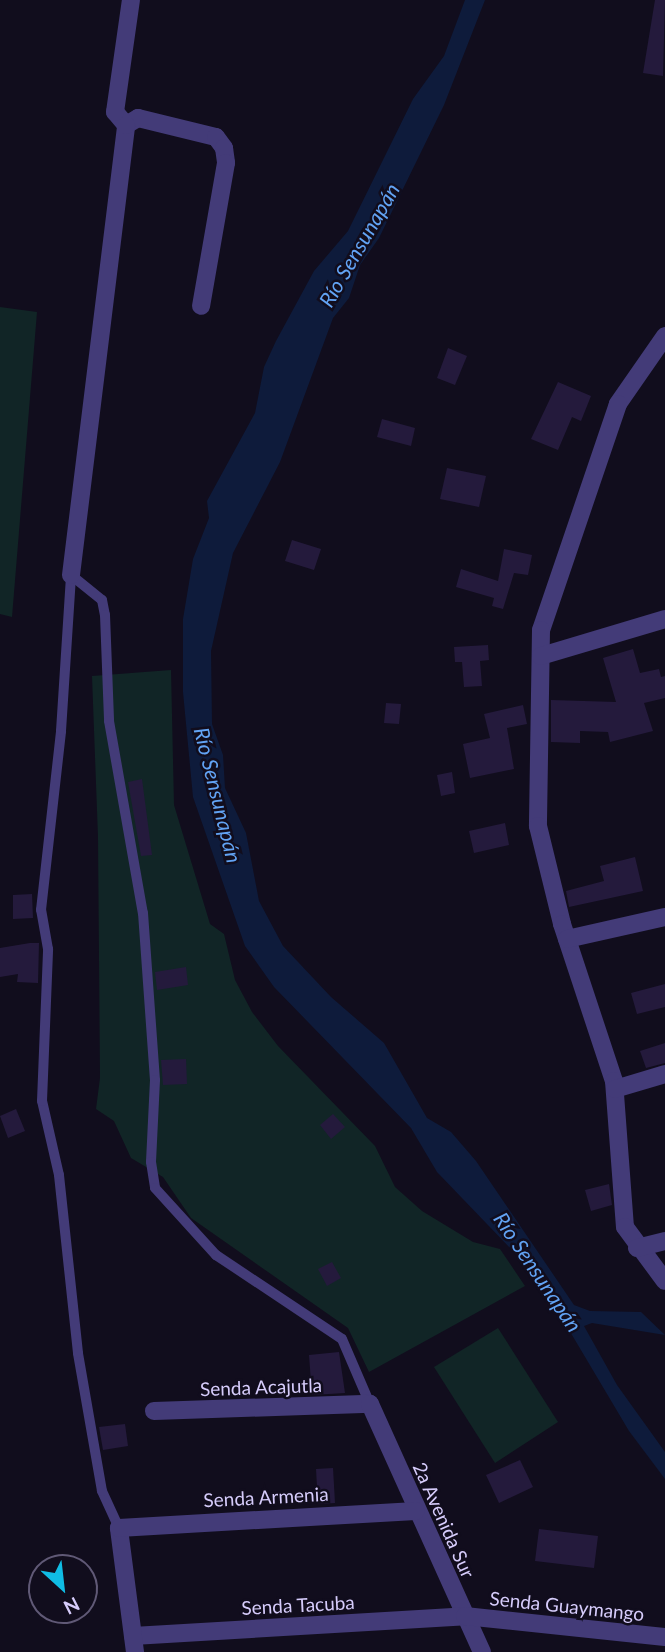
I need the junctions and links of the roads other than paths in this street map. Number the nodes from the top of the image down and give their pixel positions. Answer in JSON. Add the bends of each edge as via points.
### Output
{"nodes":[{"id":1,"x":131,"y":0,"type":"edge"},
{"id":2,"x":126,"y":125,"type":"junction"},
{"id":3,"x":201,"y":306,"type":"dead end"},
{"id":4,"x":665,"y":336,"type":"edge"},
{"id":5,"x":71,"y":575,"type":"junction"},
{"id":6,"x":665,"y":619,"type":"edge"},
{"id":7,"x":541,"y":656,"type":"junction"},
{"id":8,"x":665,"y":917,"type":"edge"},
{"id":9,"x":567,"y":939,"type":"junction"},
{"id":10,"x":665,"y":1074,"type":"edge"},
{"id":11,"x":615,"y":1090,"type":"junction"},
{"id":12,"x":665,"y":1241,"type":"edge"},
{"id":13,"x":637,"y":1248,"type":"junction"},
{"id":14,"x":665,"y":1281,"type":"edge"},
{"id":15,"x":370,"y":1405,"type":"junction"},
{"id":16,"x":154,"y":1410,"type":"dead end"},
{"id":17,"x":416,"y":1511,"type":"junction"},
{"id":18,"x":119,"y":1528,"type":"junction"},
{"id":19,"x":465,"y":1616,"type":"junction"},
{"id":20,"x":665,"y":1637,"type":"edge"},
{"id":21,"x":134,"y":1644,"type":"edge"},
{"id":22,"x":482,"y":1652,"type":"edge"}],
"edges":[{"from":1,"to":2,"type":"street","via":[[115,112]]},
{"from":2,"to":3,"type":"street","via":[[138,118],[216,137],[224,148],[226,163]]},
{"from":2,"to":5,"type":"street"},
{"from":4,"to":7,"type":"street","via":[[618,404],[566,547],[541,630]]},
{"from":5,"to":15,"type":"lane","via":[[102,600],[109,721],[143,913],[155,1080],[151,1162],[155,1188],[216,1255],[342,1339]]},
{"from":5,"to":18,"type":"lane","via":[[60,743],[41,911],[48,950],[42,1101],[59,1175],[78,1353],[102,1491]]},
{"from":6,"to":7,"type":"street"},
{"from":7,"to":9,"type":"street","via":[[538,826]]},
{"from":8,"to":9,"type":"street"},
{"from":9,"to":11,"type":"street"},
{"from":10,"to":11,"type":"street"},
{"from":11,"to":13,"type":"street","via":[[625,1227]]},
{"from":12,"to":13,"type":"street"},
{"from":13,"to":14,"type":"street"},
{"from":15,"to":16,"type":"street","name":"Senda Acajutla"},
{"from":15,"to":17,"type":"street","name":"2a Avenida Sur"},
{"from":17,"to":18,"type":"street","name":"Senda Armenia"},
{"from":17,"to":19,"type":"street","name":"2a Avenida Sur"},
{"from":18,"to":21,"type":"street"},
{"from":19,"to":20,"type":"street","name":"Senda Guaymango"},
{"from":19,"to":21,"type":"street","name":"Senda Tacuba"},
{"from":19,"to":22,"type":"street","name":"2a Avenida Sur"}]}
